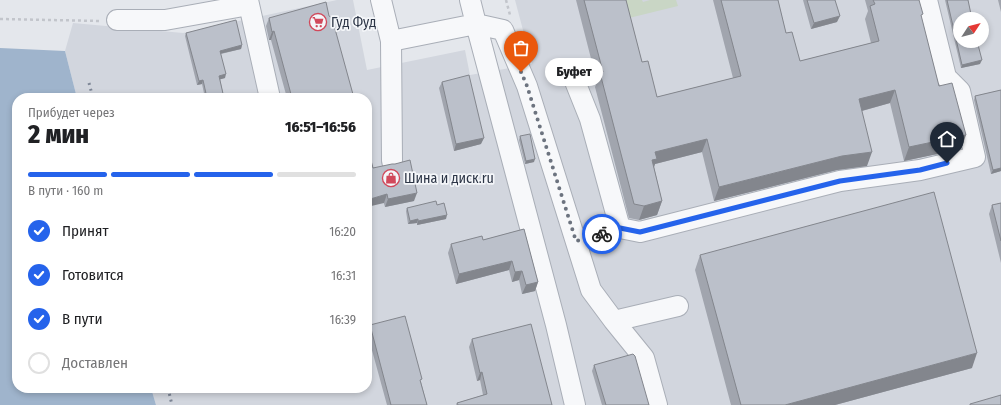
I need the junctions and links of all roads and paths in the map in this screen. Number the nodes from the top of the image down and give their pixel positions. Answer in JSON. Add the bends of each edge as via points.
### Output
{"nodes":[{"id":1,"x":381,"y":0,"type":"edge"},
{"id":2,"x":470,"y":0,"type":"edge"},
{"id":3,"x":927,"y":0,"type":"edge"},
{"id":4,"x":249,"y":2,"type":"edge"},
{"id":5,"x":0,"y":19,"type":"edge"},
{"id":6,"x":117,"y":20,"type":"joint"},
{"id":7,"x":476,"y":24,"type":"junction"},
{"id":8,"x":391,"y":41,"type":"junction"},
{"id":9,"x":574,"y":79,"type":"dead end"},
{"id":10,"x":269,"y":93,"type":"edge"},
{"id":11,"x":392,"y":161,"type":"dead end"},
{"id":12,"x":620,"y":228,"type":"junction"},
{"id":13,"x":576,"y":241,"type":"junction"},
{"id":14,"x":678,"y":306,"type":"dead end"},
{"id":15,"x":614,"y":321,"type":"junction"},
{"id":16,"x":575,"y":405,"type":"edge"},
{"id":17,"x":657,"y":405,"type":"edge"}],
"edges":[{"from":1,"to":8,"type":"lane"},
{"from":2,"to":7,"type":"lane"},
{"from":3,"to":12,"type":"lane","via":[[946,77],[960,91],[975,157],[920,170],[840,181],[640,232]]},
{"from":4,"to":6,"type":"lane","via":[[165,20]]},
{"from":4,"to":10,"type":"lane"},
{"from":5,"to":6,"type":"path"},
{"from":7,"to":8,"type":"lane"},
{"from":7,"to":13,"type":"lane","via":[[503,30],[527,86]]},
{"from":7,"to":16,"type":"lane"},
{"from":8,"to":11,"type":"lane"},
{"from":9,"to":12,"type":"lane","via":[[597,117]]},
{"from":12,"to":13,"type":"lane"},
{"from":13,"to":15,"type":"lane","via":[[591,290]]},
{"from":14,"to":15,"type":"lane"},
{"from":15,"to":17,"type":"lane","via":[[644,358]]}]}
